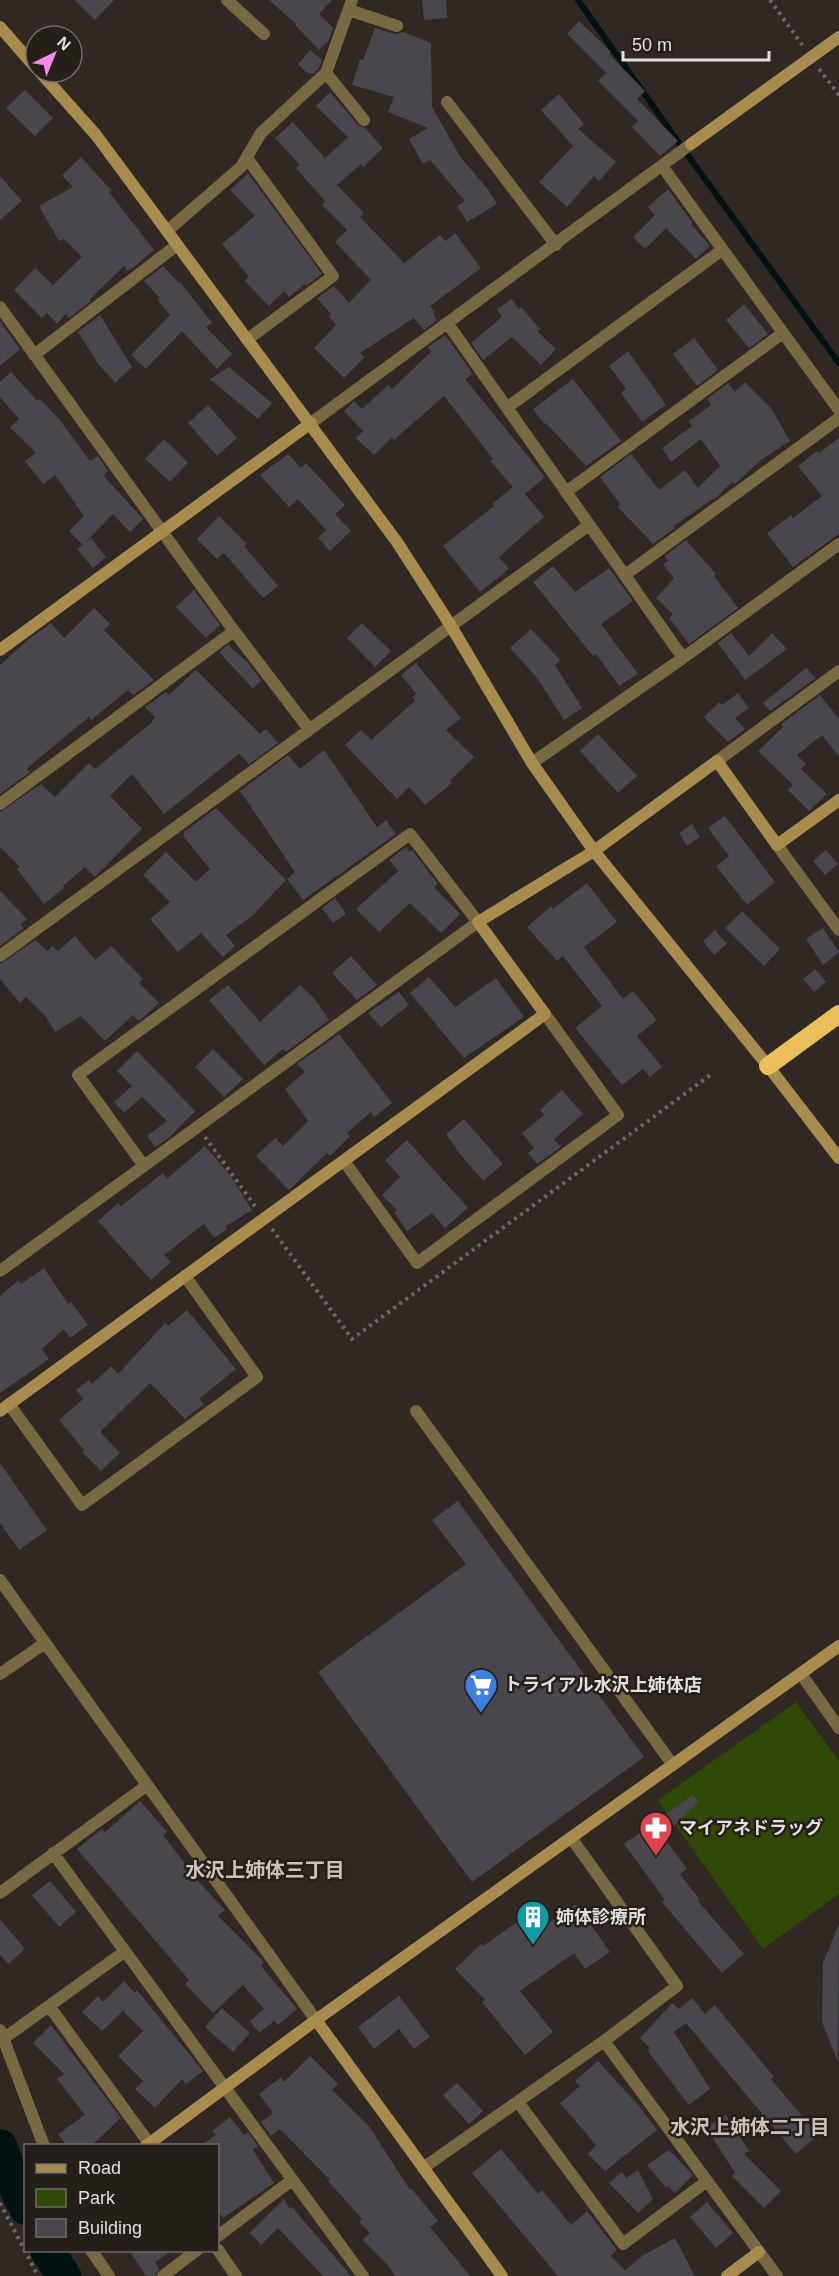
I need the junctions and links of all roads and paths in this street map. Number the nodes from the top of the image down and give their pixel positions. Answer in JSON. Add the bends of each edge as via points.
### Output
{"nodes":[{"id":1,"x":227,"y":0,"type":"edge"},
{"id":2,"x":350,"y":5,"type":"edge"},
{"id":3,"x":398,"y":26,"type":"dead end"},
{"id":4,"x":0,"y":27,"type":"edge"},
{"id":5,"x":264,"y":34,"type":"dead end"},
{"id":6,"x":839,"y":37,"type":"edge"},
{"id":7,"x":24,"y":54,"type":"edge"},
{"id":8,"x":326,"y":74,"type":"junction"},
{"id":9,"x":51,"y":84,"type":"edge"},
{"id":10,"x":447,"y":102,"type":"dead end"},
{"id":11,"x":364,"y":120,"type":"dead end"},
{"id":12,"x":247,"y":158,"type":"junction"},
{"id":13,"x":662,"y":166,"type":"junction"},
{"id":14,"x":167,"y":231,"type":"junction"},
{"id":15,"x":177,"y":245,"type":"junction"},
{"id":16,"x":556,"y":245,"type":"junction"},
{"id":17,"x":722,"y":250,"type":"junction"},
{"id":18,"x":0,"y":307,"type":"edge"},
{"id":19,"x":448,"y":324,"type":"junction"},
{"id":20,"x":783,"y":333,"type":"junction"},
{"id":21,"x":248,"y":339,"type":"junction"},
{"id":22,"x":34,"y":355,"type":"junction"},
{"id":23,"x":508,"y":407,"type":"junction"},
{"id":24,"x":839,"y":410,"type":"edge"},
{"id":25,"x":839,"y":418,"type":"edge"},
{"id":26,"x":311,"y":423,"type":"junction"},
{"id":27,"x":566,"y":492,"type":"junction"},
{"id":28,"x":590,"y":525,"type":"junction"},
{"id":29,"x":163,"y":531,"type":"junction"},
{"id":30,"x":839,"y":544,"type":"edge"},
{"id":31,"x":625,"y":575,"type":"junction"},
{"id":32,"x":451,"y":626,"type":"junction"},
{"id":33,"x":234,"y":631,"type":"junction"},
{"id":34,"x":0,"y":650,"type":"edge"},
{"id":35,"x":683,"y":658,"type":"junction"},
{"id":36,"x":839,"y":671,"type":"edge"},
{"id":37,"x":309,"y":729,"type":"junction"},
{"id":38,"x":717,"y":761,"type":"junction"},
{"id":39,"x":532,"y":763,"type":"junction"},
{"id":40,"x":839,"y":800,"type":"edge"},
{"id":41,"x":0,"y":804,"type":"edge"},
{"id":42,"x":777,"y":845,"type":"junction"},
{"id":43,"x":594,"y":851,"type":"junction"},
{"id":44,"x":478,"y":922,"type":"junction"},
{"id":45,"x":839,"y":930,"type":"edge"},
{"id":46,"x":0,"y":956,"type":"edge"},
{"id":47,"x":545,"y":1014,"type":"junction"},
{"id":48,"x":839,"y":1014,"type":"edge"},
{"id":49,"x":768,"y":1066,"type":"junction"},
{"id":50,"x":198,"y":1127,"type":"junction"},
{"id":51,"x":839,"y":1158,"type":"edge"},
{"id":52,"x":344,"y":1161,"type":"junction"},
{"id":53,"x":144,"y":1166,"type":"junction"},
{"id":54,"x":264,"y":1218,"type":"junction"},
{"id":55,"x":0,"y":1271,"type":"edge"},
{"id":56,"x":185,"y":1276,"type":"junction"},
{"id":57,"x":5,"y":1408,"type":"edge"},
{"id":58,"x":416,"y":1411,"type":"dead end"},
{"id":59,"x":0,"y":1580,"type":"edge"},
{"id":60,"x":45,"y":1643,"type":"junction"},
{"id":61,"x":839,"y":1646,"type":"edge"},
{"id":62,"x":0,"y":1674,"type":"edge"},
{"id":63,"x":801,"y":1674,"type":"junction"},
{"id":64,"x":839,"y":1728,"type":"edge"},
{"id":65,"x":673,"y":1765,"type":"junction"},
{"id":66,"x":146,"y":1786,"type":"junction"},
{"id":67,"x":572,"y":1839,"type":"junction"},
{"id":68,"x":53,"y":1853,"type":"junction"},
{"id":69,"x":0,"y":1893,"type":"edge"},
{"id":70,"x":123,"y":1952,"type":"junction"},
{"id":71,"x":49,"y":2006,"type":"junction"},
{"id":72,"x":316,"y":2020,"type":"junction"},
{"id":73,"x":2,"y":2035,"type":"edge"},
{"id":74,"x":604,"y":2041,"type":"junction"},
{"id":75,"x":223,"y":2087,"type":"junction"},
{"id":76,"x":518,"y":2102,"type":"junction"},
{"id":77,"x":44,"y":2144,"type":"edge"},
{"id":78,"x":148,"y":2144,"type":"edge"},
{"id":79,"x":423,"y":2168,"type":"junction"},
{"id":80,"x":292,"y":2181,"type":"junction"},
{"id":81,"x":708,"y":2181,"type":"junction"},
{"id":82,"x":0,"y":2203,"type":"edge"},
{"id":83,"x":219,"y":2235,"type":"edge"},
{"id":84,"x":24,"y":2249,"type":"edge"},
{"id":85,"x":219,"y":2251,"type":"edge"},
{"id":86,"x":26,"y":2252,"type":"edge"},
{"id":87,"x":92,"y":2252,"type":"edge"},
{"id":88,"x":194,"y":2252,"type":"edge"},
{"id":89,"x":759,"y":2252,"type":"junction"},
{"id":90,"x":38,"y":2276,"type":"edge"},
{"id":91,"x":109,"y":2276,"type":"edge"},
{"id":92,"x":163,"y":2276,"type":"edge"},
{"id":93,"x":236,"y":2276,"type":"edge"},
{"id":94,"x":363,"y":2276,"type":"edge"},
{"id":95,"x":502,"y":2276,"type":"edge"},
{"id":96,"x":727,"y":2276,"type":"edge"},
{"id":97,"x":777,"y":2276,"type":"edge"}],
"edges":[{"from":1,"to":5,"type":"street"},
{"from":2,"to":3,"type":"street"},
{"from":2,"to":8,"type":"street"},
{"from":4,"to":7,"type":"street"},
{"from":6,"to":13,"type":"street"},
{"from":8,"to":11,"type":"street"},
{"from":8,"to":12,"type":"street","via":[[261,133]]},
{"from":9,"to":14,"type":"street","via":[[96,135]]},
{"from":10,"to":16,"type":"street"},
{"from":12,"to":14,"type":"street"},
{"from":12,"to":21,"type":"street","via":[[333,276]]},
{"from":13,"to":16,"type":"street"},
{"from":13,"to":17,"type":"street"},
{"from":14,"to":15,"type":"street"},
{"from":15,"to":21,"type":"street"},
{"from":15,"to":22,"type":"street"},
{"from":16,"to":19,"type":"street"},
{"from":17,"to":20,"type":"street"},
{"from":17,"to":23,"type":"street"},
{"from":18,"to":22,"type":"street"},
{"from":19,"to":23,"type":"street"},
{"from":19,"to":26,"type":"street"},
{"from":20,"to":24,"type":"street"},
{"from":20,"to":27,"type":"street"},
{"from":21,"to":26,"type":"street"},
{"from":22,"to":29,"type":"street"},
{"from":23,"to":27,"type":"street"},
{"from":25,"to":31,"type":"street"},
{"from":26,"to":29,"type":"street"},
{"from":26,"to":32,"type":"street","via":[[397,542]]},
{"from":27,"to":28,"type":"street"},
{"from":28,"to":31,"type":"street"},
{"from":28,"to":32,"type":"street"},
{"from":29,"to":33,"type":"street"},
{"from":29,"to":34,"type":"street"},
{"from":30,"to":35,"type":"street"},
{"from":31,"to":35,"type":"street"},
{"from":32,"to":37,"type":"street"},
{"from":32,"to":39,"type":"street"},
{"from":33,"to":37,"type":"street"},
{"from":33,"to":41,"type":"street"},
{"from":35,"to":39,"type":"street"},
{"from":36,"to":38,"type":"street"},
{"from":37,"to":46,"type":"street"},
{"from":38,"to":42,"type":"street"},
{"from":38,"to":43,"type":"street"},
{"from":39,"to":43,"type":"street"},
{"from":40,"to":42,"type":"street"},
{"from":42,"to":45,"type":"street"},
{"from":43,"to":44,"type":"street"},
{"from":43,"to":49,"type":"street"},
{"from":44,"to":47,"type":"street"},
{"from":44,"to":50,"type":"street"},
{"from":44,"to":53,"type":"street","via":[[410,834],[78,1075]]},
{"from":47,"to":52,"type":"street"},
{"from":47,"to":52,"type":"street","via":[[618,1115],[417,1263]]},
{"from":48,"to":49,"type":"highway"},
{"from":49,"to":51,"type":"street"},
{"from":50,"to":53,"type":"street"},
{"from":50,"to":54,"type":"path"},
{"from":52,"to":54,"type":"street"},
{"from":53,"to":55,"type":"street"},
{"from":54,"to":56,"type":"street"},
{"from":56,"to":57,"type":"street"},
{"from":56,"to":57,"type":"street","via":[[257,1377],[82,1506]]},
{"from":58,"to":65,"type":"street"},
{"from":59,"to":60,"type":"street"},
{"from":60,"to":62,"type":"street"},
{"from":60,"to":66,"type":"street"},
{"from":61,"to":63,"type":"street"},
{"from":63,"to":64,"type":"street"},
{"from":63,"to":65,"type":"street"},
{"from":65,"to":67,"type":"street"},
{"from":66,"to":68,"type":"street"},
{"from":66,"to":72,"type":"street"},
{"from":67,"to":72,"type":"street"},
{"from":67,"to":74,"type":"street","via":[[677,1986]]},
{"from":68,"to":69,"type":"street"},
{"from":68,"to":70,"type":"street"},
{"from":70,"to":71,"type":"street"},
{"from":70,"to":75,"type":"street"},
{"from":71,"to":73,"type":"street"},
{"from":71,"to":78,"type":"street"},
{"from":72,"to":75,"type":"street"},
{"from":72,"to":79,"type":"street"},
{"from":73,"to":77,"type":"street"},
{"from":74,"to":76,"type":"street"},
{"from":74,"to":81,"type":"street"},
{"from":75,"to":78,"type":"street"},
{"from":75,"to":80,"type":"street"},
{"from":76,"to":79,"type":"street"},
{"from":76,"to":81,"type":"street","via":[[623,2244]]},
{"from":79,"to":95,"type":"street"},
{"from":80,"to":83,"type":"street"},
{"from":80,"to":94,"type":"street"},
{"from":81,"to":89,"type":"street"},
{"from":82,"to":84,"type":"path"},
{"from":85,"to":93,"type":"street"},
{"from":86,"to":90,"type":"path"},
{"from":87,"to":91,"type":"street"},
{"from":88,"to":92,"type":"street"},
{"from":89,"to":96,"type":"street"},
{"from":89,"to":97,"type":"street"}]}
